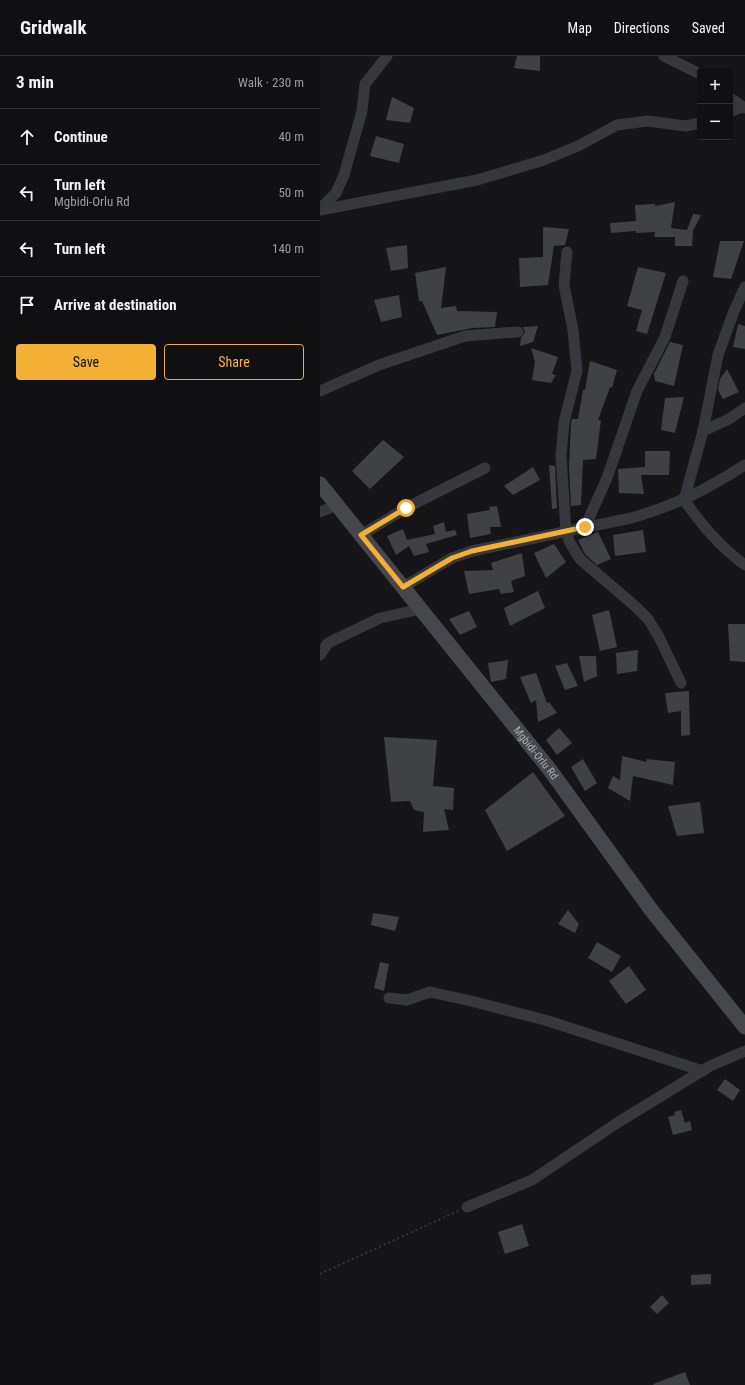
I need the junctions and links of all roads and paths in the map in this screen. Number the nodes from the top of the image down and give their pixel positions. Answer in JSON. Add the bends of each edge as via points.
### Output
{"nodes":[{"id":1,"x":388,"y":56,"type":"edge"},
{"id":2,"x":664,"y":56,"type":"edge"},
{"id":3,"x":697,"y":72,"type":"edge"},
{"id":4,"x":733,"y":100,"type":"edge"},
{"id":5,"x":744,"y":107,"type":"edge"},
{"id":6,"x":733,"y":111,"type":"edge"},
{"id":7,"x":697,"y":124,"type":"edge"},
{"id":8,"x":320,"y":210,"type":"edge"},
{"id":9,"x":567,"y":252,"type":"dead end"},
{"id":10,"x":683,"y":281,"type":"dead end"},
{"id":11,"x":745,"y":287,"type":"edge"},
{"id":12,"x":518,"y":332,"type":"dead end"},
{"id":13,"x":320,"y":391,"type":"edge"},
{"id":14,"x":745,"y":408,"type":"edge"},
{"id":15,"x":703,"y":431,"type":"junction"},
{"id":16,"x":745,"y":465,"type":"edge"},
{"id":17,"x":485,"y":468,"type":"dead end"},
{"id":18,"x":320,"y":484,"type":"edge"},
{"id":19,"x":684,"y":500,"type":"junction"},
{"id":20,"x":337,"y":505,"type":"junction"},
{"id":21,"x":320,"y":512,"type":"edge"},
{"id":22,"x":585,"y":527,"type":"junction"},
{"id":23,"x":566,"y":531,"type":"junction"},
{"id":24,"x":361,"y":535,"type":"junction"},
{"id":25,"x":745,"y":565,"type":"edge"},
{"id":26,"x":403,"y":587,"type":"junction"},
{"id":27,"x":421,"y":609,"type":"junction"},
{"id":28,"x":320,"y":655,"type":"edge"},
{"id":29,"x":681,"y":683,"type":"dead end"},
{"id":30,"x":389,"y":998,"type":"dead end"},
{"id":31,"x":745,"y":1027,"type":"edge"},
{"id":32,"x":745,"y":1051,"type":"edge"},
{"id":33,"x":703,"y":1071,"type":"junction"},
{"id":34,"x":467,"y":1207,"type":"joint"},
{"id":35,"x":320,"y":1274,"type":"edge"}],
"edges":[{"from":1,"to":8,"type":"street","via":[[365,84],[362,112],[344,175],[336,193]]},
{"from":2,"to":3,"type":"street"},
{"from":4,"to":5,"type":"street"},
{"from":5,"to":6,"type":"street"},
{"from":7,"to":8,"type":"street","via":[[686,126],[647,122],[617,125],[578,146],[478,180]]},
{"from":9,"to":23,"type":"street","via":[[564,285],[573,330],[577,371],[564,422],[561,456]]},
{"from":10,"to":22,"type":"street","via":[[665,337],[637,391],[607,478]]},
{"from":11,"to":15,"type":"street","via":[[718,355]]},
{"from":12,"to":13,"type":"street","via":[[464,336],[379,365]]},
{"from":14,"to":15,"type":"street"},
{"from":15,"to":19,"type":"street"},
{"from":16,"to":19,"type":"street"},
{"from":17,"to":24,"type":"street","via":[[406,508]]},
{"from":18,"to":20,"type":"main road","name":"Mgbidi-Orlu Rd"},
{"from":19,"to":22,"type":"street","via":[[631,518]]},
{"from":19,"to":25,"type":"street","via":[[703,527],[732,556]]},
{"from":20,"to":21,"type":"street"},
{"from":20,"to":24,"type":"main road","name":"Mgbidi-Orlu Rd"},
{"from":22,"to":23,"type":"street"},
{"from":23,"to":26,"type":"street","via":[[472,551],[452,558]]},
{"from":23,"to":29,"type":"street","via":[[580,559],[648,619]]},
{"from":24,"to":26,"type":"main road","name":"Mgbidi-Orlu Rd"},
{"from":26,"to":27,"type":"main road","name":"Mgbidi-Orlu Rd"},
{"from":27,"to":28,"type":"street","via":[[380,618],[328,643]]},
{"from":27,"to":31,"type":"main road","name":"Mgbidi-Orlu Rd","via":[[550,770],[652,911]]},
{"from":30,"to":33,"type":"street","via":[[407,1000],[430,992],[471,1001],[545,1020]]},
{"from":32,"to":33,"type":"street"},
{"from":33,"to":34,"type":"street","via":[[617,1123],[532,1180]]},
{"from":34,"to":35,"type":"path"}]}
